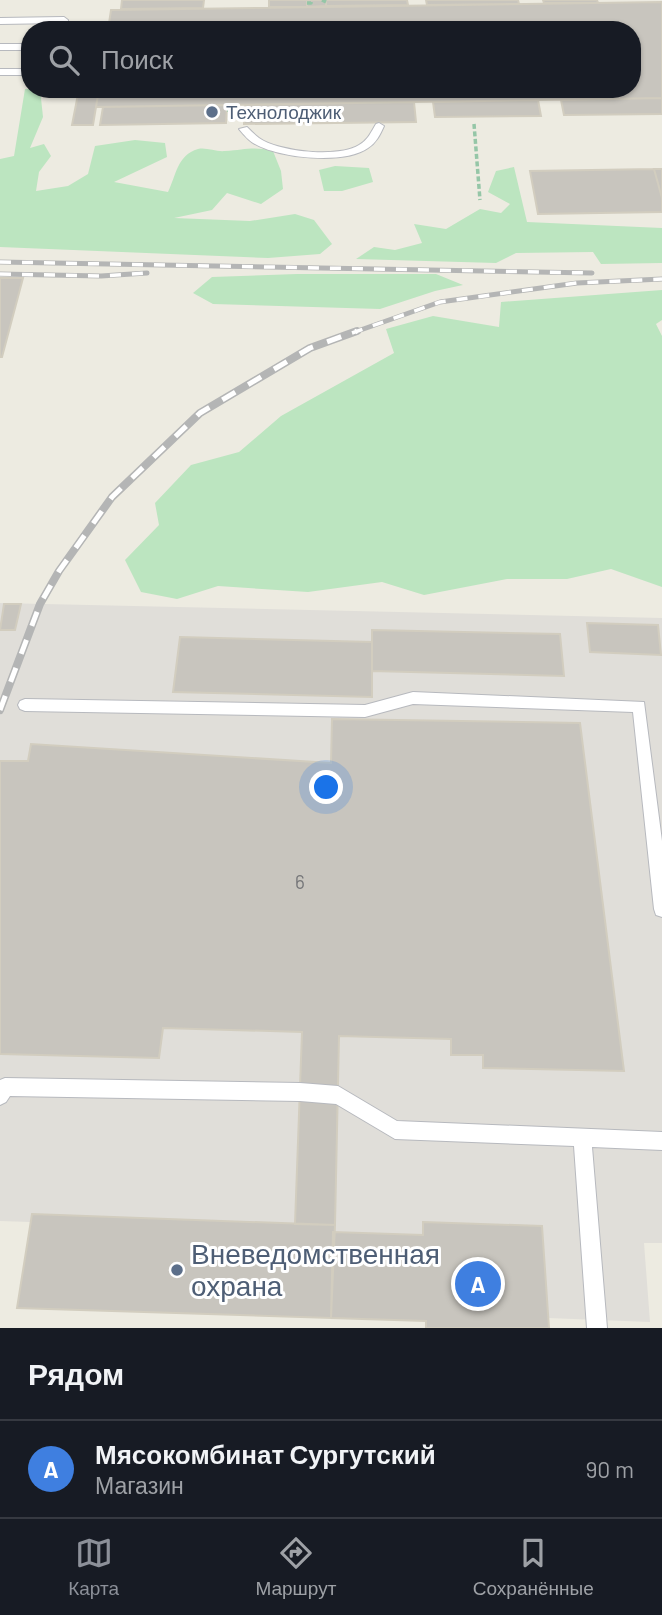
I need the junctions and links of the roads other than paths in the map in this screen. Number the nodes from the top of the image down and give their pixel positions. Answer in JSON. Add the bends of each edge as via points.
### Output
{"nodes":[{"id":1,"x":0,"y":20,"type":"edge"},
{"id":2,"x":64,"y":21,"type":"edge"},
{"id":3,"x":0,"y":47,"type":"edge"},
{"id":4,"x":21,"y":47,"type":"edge"},
{"id":5,"x":0,"y":72,"type":"edge"},
{"id":6,"x":21,"y":72,"type":"edge"},
{"id":7,"x":379,"y":126,"type":"dead end"},
{"id":8,"x":244,"y":129,"type":"dead end"},
{"id":9,"x":25,"y":705,"type":"dead end"},
{"id":10,"x":662,"y":909,"type":"edge"},
{"id":11,"x":0,"y":1096,"type":"edge"},
{"id":12,"x":582,"y":1139,"type":"junction"},
{"id":13,"x":662,"y":1141,"type":"edge"},
{"id":14,"x":597,"y":1328,"type":"edge"}],
"edges":[{"from":1,"to":2,"type":"lane"},
{"from":3,"to":4,"type":"lane"},
{"from":5,"to":6,"type":"lane"},
{"from":7,"to":8,"type":"lane","via":[[374,138],[356,152],[320,155],[257,142]]},
{"from":9,"to":10,"type":"lane","via":[[365,710],[413,698],[639,706]]},
{"from":11,"to":12,"type":"lane","via":[[5,1087],[300,1092],[338,1095],[395,1130]]},
{"from":12,"to":13,"type":"lane"},
{"from":12,"to":14,"type":"lane"}]}
